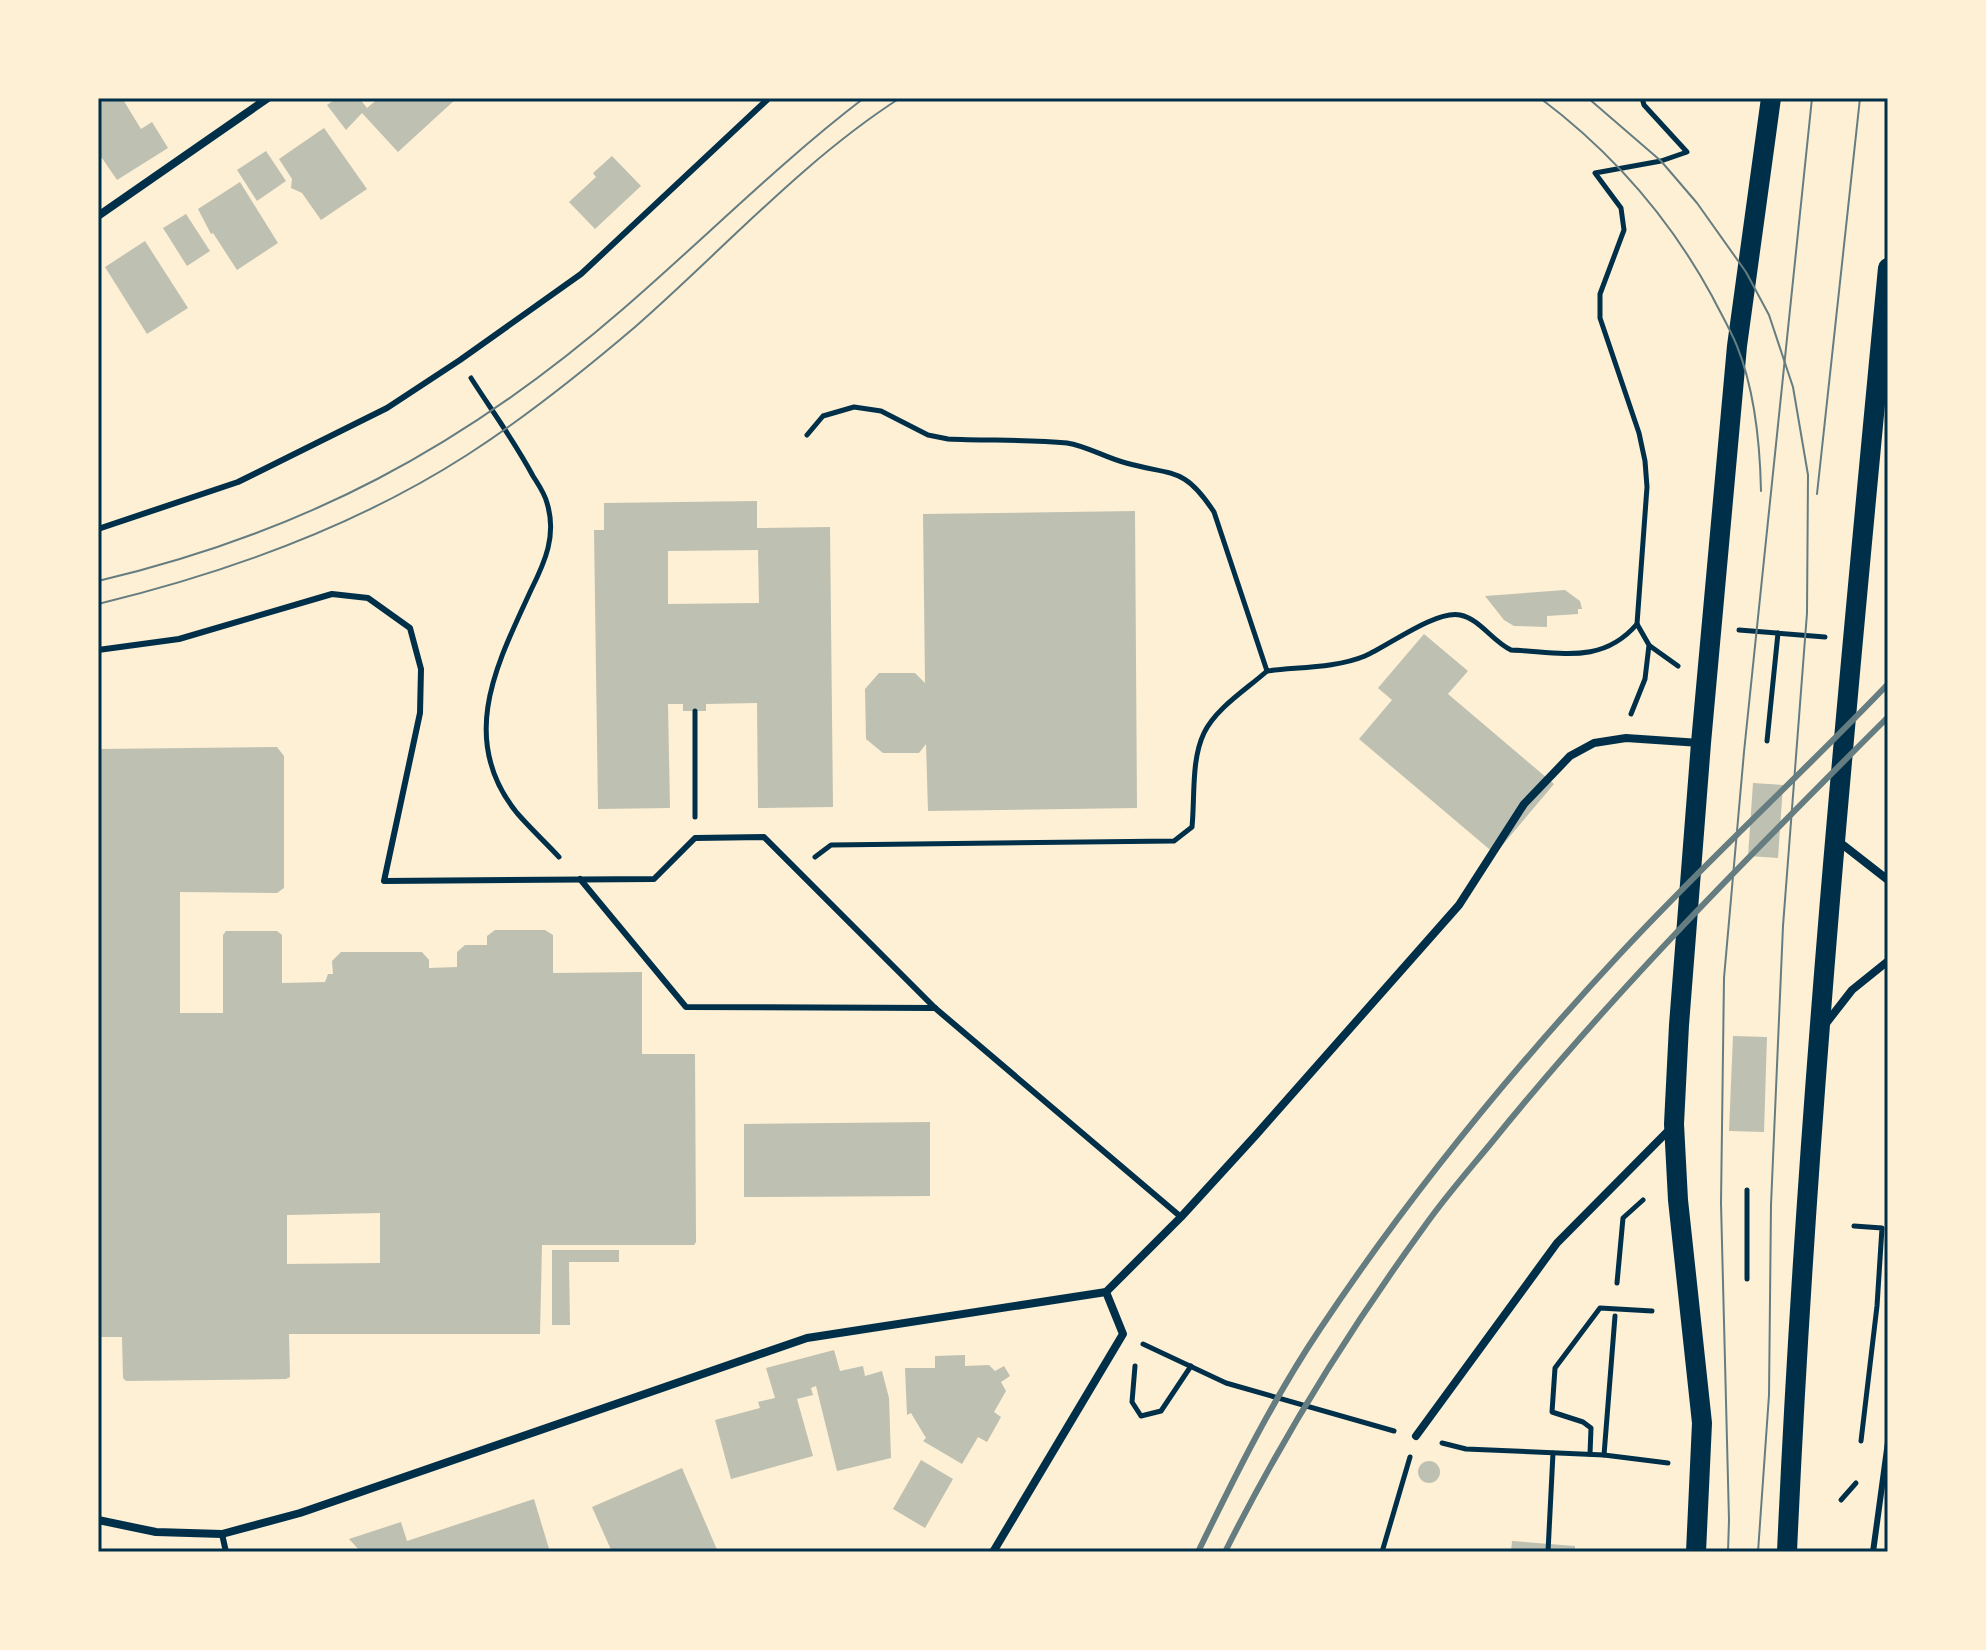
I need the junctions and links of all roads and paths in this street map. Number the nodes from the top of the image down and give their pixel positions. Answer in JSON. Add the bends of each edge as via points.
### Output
{"nodes":[{"id":1,"x":268,"y":98,"type":"edge"},
{"id":2,"x":769,"y":98,"type":"edge"},
{"id":3,"x":1642,"y":98,"type":"edge"},
{"id":4,"x":1771,"y":98,"type":"edge"},
{"id":5,"x":98,"y":216,"type":"edge"},
{"id":6,"x":1888,"y":268,"type":"edge"},
{"id":7,"x":472,"y":380,"type":"dead end"},
{"id":8,"x":807,"y":435,"type":"dead end"},
{"id":9,"x":98,"y":529,"type":"edge"},
{"id":10,"x":1637,"y":624,"type":"junction"},
{"id":11,"x":1826,"y":625,"type":"dead end"},
{"id":12,"x":1778,"y":633,"type":"junction"},
{"id":13,"x":1737,"y":644,"type":"dead end"},
{"id":14,"x":1649,"y":645,"type":"junction"},
{"id":15,"x":98,"y":650,"type":"edge"},
{"id":16,"x":1707,"y":670,"type":"junction"},
{"id":17,"x":1267,"y":671,"type":"junction"},
{"id":18,"x":695,"y":711,"type":"dead end"},
{"id":19,"x":1626,"y":738,"type":"junction"},
{"id":20,"x":1767,"y":741,"type":"dead end"},
{"id":21,"x":1701,"y":743,"type":"junction"},
{"id":22,"x":695,"y":838,"type":"junction"},
{"id":23,"x":1836,"y":839,"type":"junction"},
{"id":24,"x":797,"y":871,"type":"junction"},
{"id":25,"x":580,"y":879,"type":"junction"},
{"id":26,"x":1888,"y":880,"type":"edge"},
{"id":27,"x":1888,"y":961,"type":"edge"},
{"id":28,"x":935,"y":1008,"type":"junction"},
{"id":29,"x":1818,"y":1032,"type":"junction"},
{"id":30,"x":1674,"y":1124,"type":"junction"},
{"id":31,"x":1747,"y":1190,"type":"dead end"},
{"id":32,"x":1643,"y":1200,"type":"dead end"},
{"id":33,"x":1181,"y":1217,"type":"junction"},
{"id":34,"x":1854,"y":1226,"type":"dead end"},
{"id":35,"x":1747,"y":1279,"type":"dead end"},
{"id":36,"x":1617,"y":1283,"type":"dead end"},
{"id":37,"x":1106,"y":1292,"type":"junction"},
{"id":38,"x":1652,"y":1311,"type":"dead end"},
{"id":39,"x":1615,"y":1316,"type":"dead end"},
{"id":40,"x":1137,"y":1341,"type":"dead end"},
{"id":41,"x":1153,"y":1349,"type":"dead end"},
{"id":42,"x":1191,"y":1366,"type":"junction"},
{"id":43,"x":1381,"y":1428,"type":"dead end"},
{"id":44,"x":1416,"y":1436,"type":"joint"},
{"id":45,"x":1888,"y":1442,"type":"edge"},
{"id":46,"x":1466,"y":1449,"type":"dead end"},
{"id":47,"x":1553,"y":1453,"type":"junction"},
{"id":48,"x":1590,"y":1454,"type":"junction"},
{"id":49,"x":1859,"y":1454,"type":"dead end"},
{"id":50,"x":1604,"y":1455,"type":"junction"},
{"id":51,"x":1668,"y":1463,"type":"dead end"},
{"id":52,"x":1857,"y":1469,"type":"dead end"},
{"id":53,"x":1841,"y":1500,"type":"dead end"},
{"id":54,"x":98,"y":1520,"type":"edge"},
{"id":55,"x":222,"y":1534,"type":"junction"},
{"id":56,"x":226,"y":1552,"type":"edge"},
{"id":57,"x":993,"y":1552,"type":"edge"},
{"id":58,"x":1382,"y":1552,"type":"edge"},
{"id":59,"x":1548,"y":1552,"type":"edge"},
{"id":60,"x":1696,"y":1552,"type":"edge"},
{"id":61,"x":1787,"y":1552,"type":"edge"},
{"id":62,"x":1873,"y":1552,"type":"edge"}],
"edges":[{"from":1,"to":5,"type":"street"},
{"from":2,"to":9,"type":"lane","via":[[581,274],[387,408],[238,482]]},
{"from":3,"to":10,"type":"path","via":[[1687,152],[1595,173],[1621,208],[1624,230],[1600,294],[1600,318],[1645,461]]},
{"from":4,"to":16,"type":"main road","via":[[1737,346]]},
{"from":6,"to":23,"type":"main road"},
{"from":7,"to":25,"type":"path","via":[[547,501],[551,542],[495,671],[485,730],[489,760],[516,811]]},
{"from":8,"to":17,"type":"path","via":[[823,416],[854,407],[881,411],[928,435],[1069,443],[1126,463],[1171,471],[1189,482],[1214,512]]},
{"from":10,"to":14,"type":"path"},
{"from":10,"to":17,"type":"path","via":[[1624,639],[1595,652],[1511,650],[1470,618],[1453,614],[1362,657]]},
{"from":11,"to":12,"type":"path","via":[[1825,637]]},
{"from":12,"to":13,"type":"path","via":[[1738,630]]},
{"from":12,"to":20,"type":"path"},
{"from":14,"to":16,"type":"path","via":[[1678,667]]},
{"from":14,"to":19,"type":"path","via":[[1645,679]]},
{"from":15,"to":25,"type":"lane","via":[[179,639],[332,594],[368,598],[410,628],[421,669],[420,713],[384,881]]},
{"from":16,"to":21,"type":"main road"},
{"from":17,"to":24,"type":"path","via":[[1205,730],[1198,750],[1192,827],[1174,841],[831,845]]},
{"from":18,"to":22,"type":"path"},
{"from":19,"to":21,"type":"street"},
{"from":19,"to":33,"type":"street","via":[[1594,743],[1570,756],[1524,804],[1459,905]]},
{"from":21,"to":30,"type":"main road"},
{"from":22,"to":24,"type":"lane","via":[[764,837]]},
{"from":22,"to":25,"type":"lane","via":[[654,879]]},
{"from":23,"to":26,"type":"street"},
{"from":23,"to":29,"type":"main road"},
{"from":24,"to":28,"type":"lane"},
{"from":25,"to":28,"type":"lane","via":[[686,1007]]},
{"from":27,"to":29,"type":"street","via":[[1852,990]]},
{"from":28,"to":33,"type":"lane"},
{"from":29,"to":61,"type":"main road"},
{"from":30,"to":44,"type":"street","via":[[1557,1243]]},
{"from":30,"to":60,"type":"main road","via":[[1702,1423]]},
{"from":31,"to":35,"type":"path"},
{"from":32,"to":36,"type":"path","via":[[1623,1218]]},
{"from":33,"to":37,"type":"street"},
{"from":34,"to":49,"type":"path","via":[[1882,1228]]},
{"from":37,"to":55,"type":"street","via":[[807,1338],[300,1513]]},
{"from":37,"to":57,"type":"street","via":[[1123,1334]]},
{"from":38,"to":48,"type":"path","via":[[1600,1308],[1555,1368],[1552,1412],[1591,1428]]},
{"from":39,"to":50,"type":"path"},
{"from":40,"to":42,"type":"path","via":[[1132,1402],[1141,1416],[1161,1411]]},
{"from":41,"to":42,"type":"path"},
{"from":42,"to":43,"type":"path","via":[[1226,1383]]},
{"from":44,"to":58,"type":"path"},
{"from":45,"to":62,"type":"lane"},
{"from":46,"to":47,"type":"path"},
{"from":47,"to":48,"type":"path"},
{"from":47,"to":59,"type":"path"},
{"from":48,"to":50,"type":"path"},
{"from":50,"to":51,"type":"path"},
{"from":52,"to":53,"type":"path","via":[[1856,1484]]},
{"from":54,"to":55,"type":"street","via":[[156,1532]]},
{"from":55,"to":56,"type":"lane"}]}
